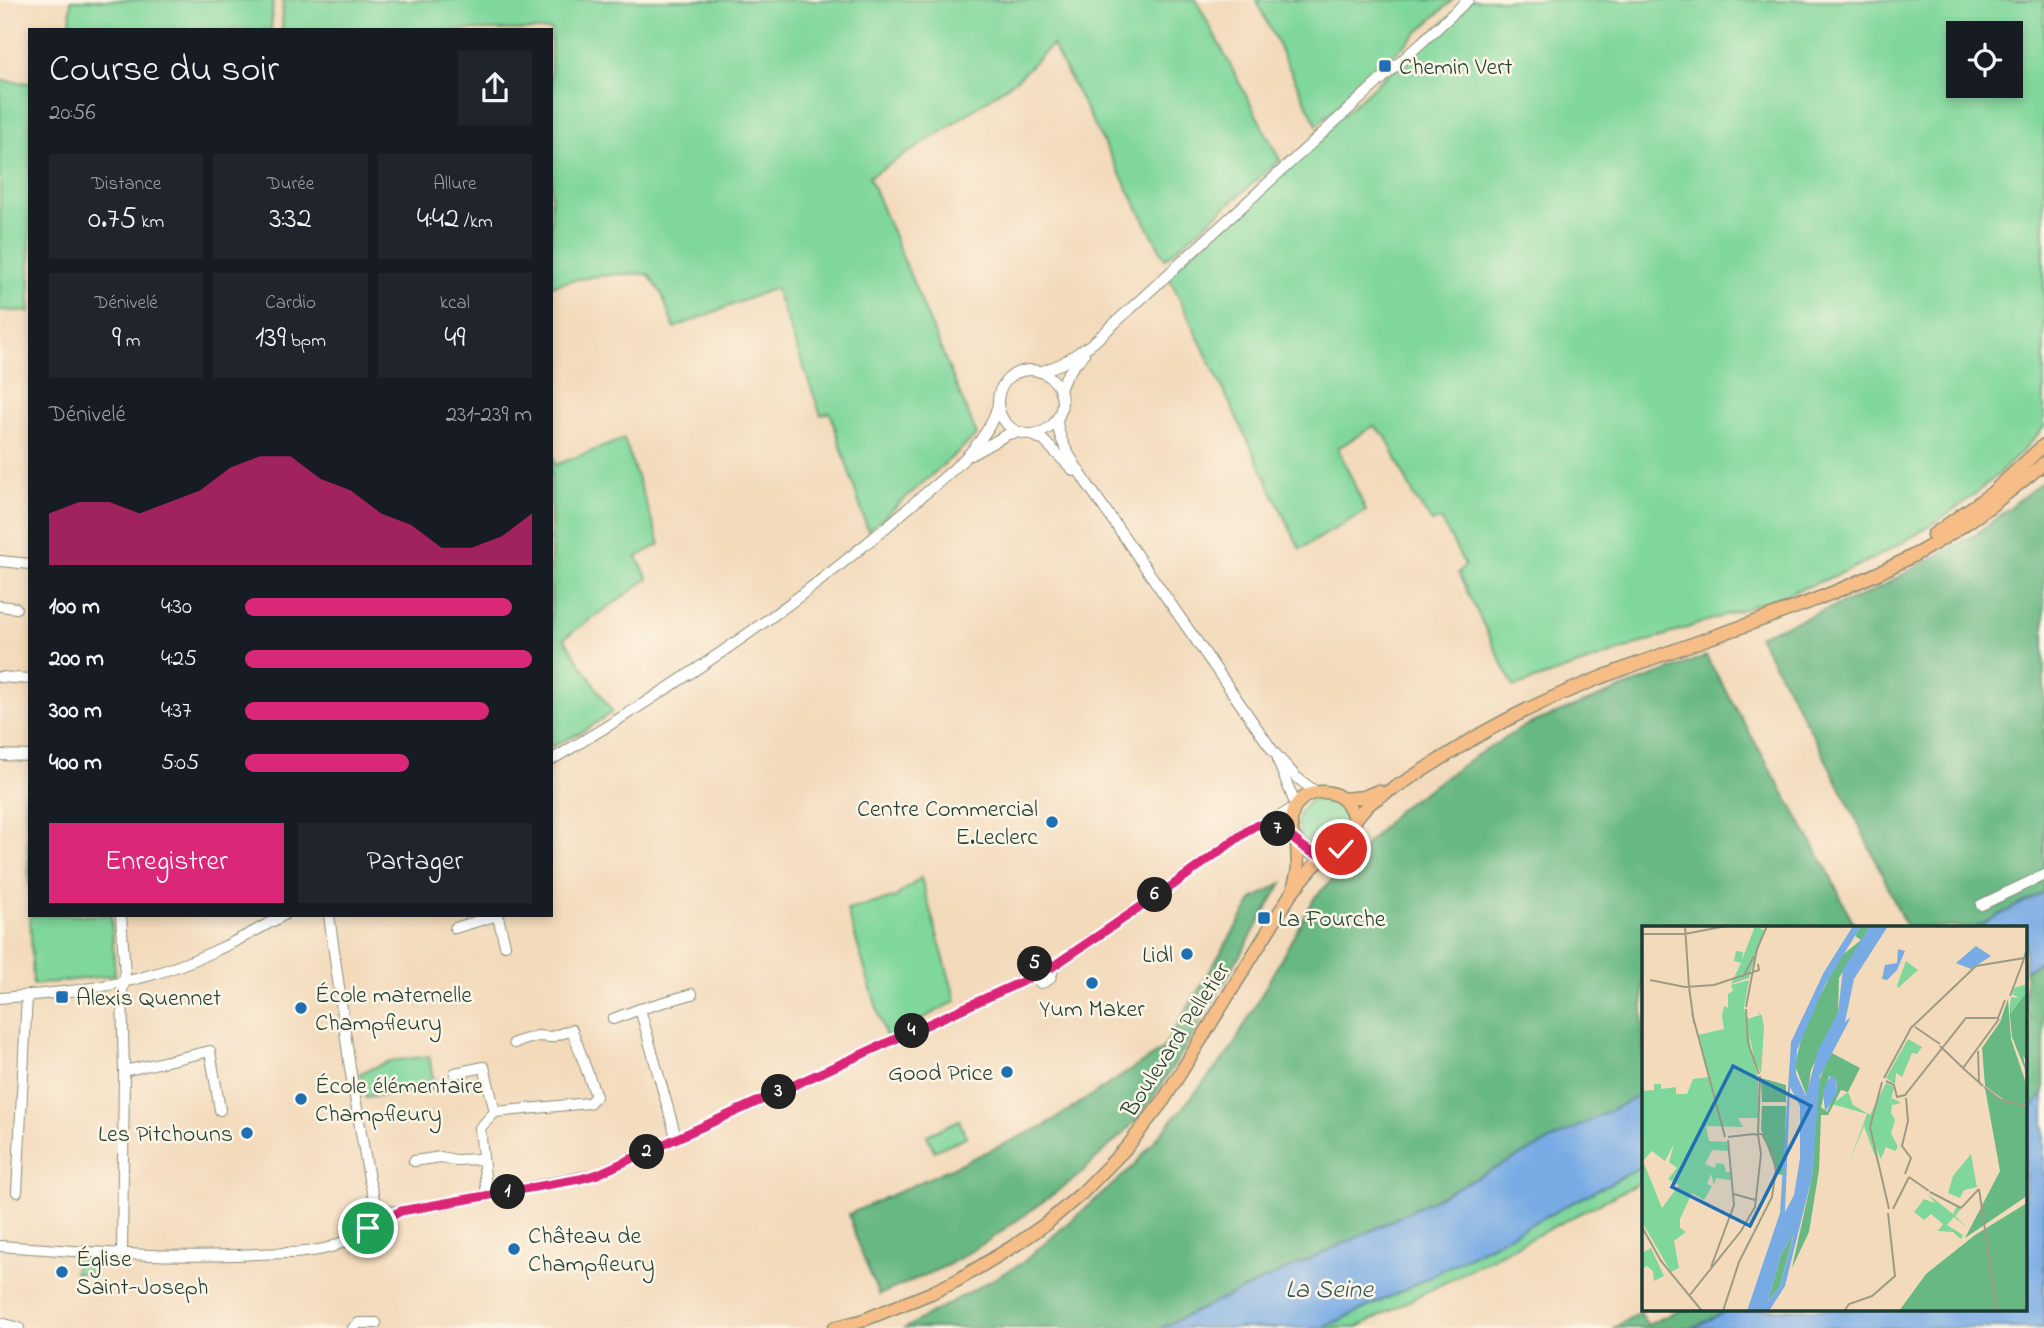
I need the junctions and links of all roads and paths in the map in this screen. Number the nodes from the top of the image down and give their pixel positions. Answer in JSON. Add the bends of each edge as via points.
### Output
{"nodes":[{"id":1,"x":1468,"y":0,"type":"edge"},
{"id":2,"x":1093,"y":343,"type":"junction"},
{"id":3,"x":1040,"y":372,"type":"junction"},
{"id":4,"x":1060,"y":393,"type":"junction"},
{"id":5,"x":998,"y":405,"type":"junction"},
{"id":6,"x":1057,"y":418,"type":"junction"},
{"id":7,"x":1024,"y":433,"type":"junction"},
{"id":8,"x":2044,"y":445,"type":"edge"},
{"id":9,"x":965,"y":458,"type":"junction"},
{"id":10,"x":2044,"y":464,"type":"edge"},
{"id":11,"x":1086,"y":482,"type":"junction"},
{"id":12,"x":0,"y":561,"type":"edge"},
{"id":13,"x":28,"y":564,"type":"edge"},
{"id":14,"x":0,"y":606,"type":"edge"},
{"id":15,"x":16,"y":608,"type":"dead end"},
{"id":16,"x":0,"y":677,"type":"edge"},
{"id":17,"x":28,"y":679,"type":"edge"},
{"id":18,"x":1273,"y":751,"type":"junction"},
{"id":19,"x":0,"y":755,"type":"edge"},
{"id":20,"x":28,"y":756,"type":"edge"},
{"id":21,"x":553,"y":759,"type":"edge"},
{"id":22,"x":1316,"y":792,"type":"junction"},
{"id":23,"x":1343,"y":799,"type":"junction"},
{"id":24,"x":1296,"y":806,"type":"junction"},
{"id":25,"x":1354,"y":822,"type":"junction"},
{"id":26,"x":1259,"y":825,"type":"junction"},
{"id":27,"x":1296,"y":840,"type":"junction"},
{"id":28,"x":1328,"y":854,"type":"junction"},
{"id":29,"x":2044,"y":874,"type":"edge"},
{"id":30,"x":1292,"y":892,"type":"junction"},
{"id":31,"x":1981,"y":905,"type":"dead end"},
{"id":32,"x":121,"y":917,"type":"edge"},
{"id":33,"x":280,"y":917,"type":"edge"},
{"id":34,"x":329,"y":917,"type":"edge"},
{"id":35,"x":494,"y":917,"type":"edge"},
{"id":36,"x":498,"y":917,"type":"edge"},
{"id":37,"x":455,"y":928,"type":"dead end"},
{"id":38,"x":505,"y":945,"type":"dead end"},
{"id":39,"x":1052,"y":967,"type":"junction"},
{"id":40,"x":1032,"y":977,"type":"junction"},
{"id":41,"x":123,"y":982,"type":"junction"},
{"id":42,"x":692,"y":994,"type":"dead end"},
{"id":43,"x":27,"y":995,"type":"junction"},
{"id":44,"x":0,"y":998,"type":"edge"},
{"id":45,"x":640,"y":1009,"type":"junction"},
{"id":46,"x":612,"y":1019,"type":"dead end"},
{"id":47,"x":514,"y":1043,"type":"dead end"},
{"id":48,"x":124,"y":1071,"type":"junction"},
{"id":49,"x":455,"y":1073,"type":"dead end"},
{"id":50,"x":220,"y":1110,"type":"dead end"},
{"id":51,"x":495,"y":1112,"type":"junction"},
{"id":52,"x":676,"y":1138,"type":"junction"},
{"id":53,"x":483,"y":1159,"type":"junction"},
{"id":54,"x":414,"y":1161,"type":"dead end"},
{"id":55,"x":17,"y":1192,"type":"dead end"},
{"id":56,"x":486,"y":1196,"type":"junction"},
{"id":57,"x":374,"y":1199,"type":"junction"},
{"id":58,"x":397,"y":1212,"type":"junction"},
{"id":59,"x":374,"y":1225,"type":"junction"},
{"id":60,"x":0,"y":1246,"type":"edge"},
{"id":61,"x":122,"y":1254,"type":"junction"},
{"id":62,"x":0,"y":1323,"type":"edge"},
{"id":63,"x":376,"y":1323,"type":"dead end"},
{"id":64,"x":856,"y":1325,"type":"edge"},
{"id":65,"x":19,"y":1328,"type":"edge"},
{"id":66,"x":352,"y":1328,"type":"edge"},
{"id":67,"x":834,"y":1328,"type":"edge"}],
"edges":[{"from":1,"to":2,"type":"street"},
{"from":2,"to":3,"type":"street"},
{"from":2,"to":4,"type":"street","via":[[1068,373]]},
{"from":3,"to":4,"type":"street"},
{"from":3,"to":5,"type":"street","via":[[1023,371],[1010,377],[1001,388]]},
{"from":4,"to":6,"type":"street"},
{"from":5,"to":7,"type":"street","via":[[1004,421]]},
{"from":5,"to":9,"type":"street","via":[[990,428]]},
{"from":6,"to":7,"type":"street","via":[[1043,431]]},
{"from":6,"to":11,"type":"street","via":[[1062,440]]},
{"from":7,"to":9,"type":"street","via":[[1008,435]]},
{"from":7,"to":11,"type":"street","via":[[1043,440]]},
{"from":8,"to":23,"type":"main road","via":[[1963,515],[1897,556],[1556,689],[1471,732],[1379,790]]},
{"from":9,"to":21,"type":"street","via":[[803,595],[674,686]]},
{"from":10,"to":25,"type":"main road","via":[[1969,522],[1907,559],[1538,704],[1380,797]]},
{"from":11,"to":18,"type":"street"},
{"from":12,"to":13,"type":"street"},
{"from":14,"to":15,"type":"street"},
{"from":16,"to":17,"type":"street"},
{"from":18,"to":22,"type":"street"},
{"from":18,"to":24,"type":"street"},
{"from":19,"to":20,"type":"street"},
{"from":22,"to":23,"type":"main road"},
{"from":22,"to":24,"type":"main road"},
{"from":23,"to":25,"type":"main road"},
{"from":24,"to":26,"type":"street"},
{"from":24,"to":27,"type":"main road","via":[[1291,821]]},
{"from":25,"to":28,"type":"main road","via":[[1346,845]]},
{"from":26,"to":27,"type":"street","via":[[1277,828]]},
{"from":26,"to":39,"type":"street"},
{"from":27,"to":28,"type":"main road","via":[[1311,853]]},
{"from":27,"to":30,"type":"main road","name":"Boulevard Pelletier","via":[[1298,869]]},
{"from":28,"to":30,"type":"main road","name":"Boulevard Pelletier"},
{"from":29,"to":31,"type":"street"},
{"from":30,"to":64,"type":"main road","name":"Boulevard Pelletier","via":[[1163,1101],[1099,1177],[1047,1223],[997,1257],[931,1293]]},
{"from":32,"to":41,"type":"street"},
{"from":33,"to":41,"type":"street","via":[[208,954]]},
{"from":34,"to":57,"type":"street"},
{"from":35,"to":37,"type":"street"},
{"from":36,"to":38,"type":"street"},
{"from":39,"to":40,"type":"street","via":[[1047,981]]},
{"from":39,"to":40,"type":"street","via":[[1037,962]]},
{"from":40,"to":52,"type":"street"},
{"from":41,"to":43,"type":"street"},
{"from":41,"to":48,"type":"street"},
{"from":42,"to":45,"type":"street"},
{"from":43,"to":44,"type":"street"},
{"from":43,"to":55,"type":"street"},
{"from":45,"to":46,"type":"street"},
{"from":45,"to":52,"type":"street"},
{"from":47,"to":51,"type":"street","via":[[572,1030],[596,1096],[589,1103]]},
{"from":48,"to":50,"type":"street","via":[[210,1051]]},
{"from":48,"to":61,"type":"street"},
{"from":49,"to":51,"type":"street","via":[[484,1067]]},
{"from":51,"to":53,"type":"street","via":[[480,1128]]},
{"from":52,"to":56,"type":"street","via":[[589,1177]]},
{"from":53,"to":54,"type":"street"},
{"from":53,"to":56,"type":"street"},
{"from":56,"to":58,"type":"street"},
{"from":57,"to":58,"type":"street","via":[[388,1212]]},
{"from":57,"to":59,"type":"street"},
{"from":58,"to":59,"type":"street"},
{"from":59,"to":61,"type":"street","via":[[334,1246],[297,1252]]},
{"from":60,"to":61,"type":"street"},
{"from":62,"to":65,"type":"street"},
{"from":63,"to":66,"type":"street"},
{"from":64,"to":67,"type":"main road","name":"Boulevard Pelletier"}]}
